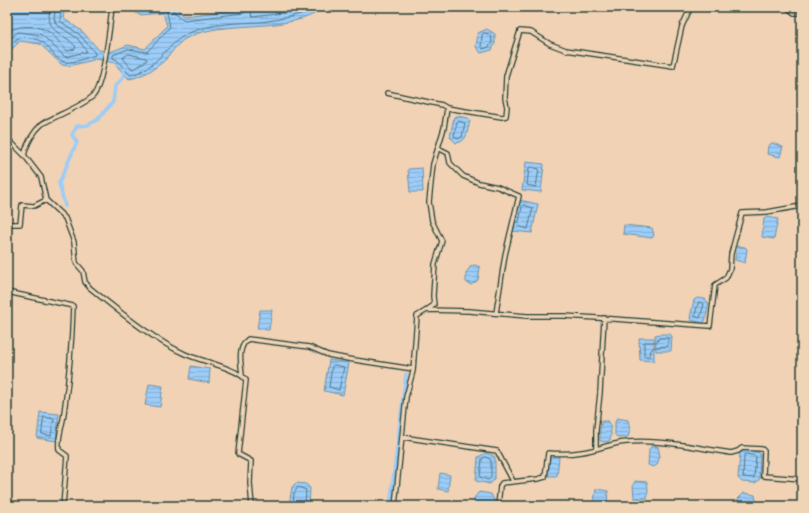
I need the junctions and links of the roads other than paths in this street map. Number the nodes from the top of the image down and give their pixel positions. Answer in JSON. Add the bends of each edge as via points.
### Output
{"nodes":[{"id":1,"x":112,"y":7,"type":"edge"},
{"id":2,"x":691,"y":7,"type":"edge"},
{"id":3,"x":787,"y":7,"type":"edge"},
{"id":4,"x":802,"y":13,"type":"edge"},
{"id":5,"x":387,"y":93,"type":"dead end"},
{"id":6,"x":447,"y":108,"type":"junction"},
{"id":7,"x":802,"y":121,"type":"edge"},
{"id":8,"x":802,"y":130,"type":"edge"},
{"id":9,"x":7,"y":138,"type":"edge"},
{"id":10,"x":438,"y":148,"type":"junction"},
{"id":11,"x":24,"y":155,"type":"junction"},
{"id":12,"x":802,"y":192,"type":"edge"},
{"id":13,"x":46,"y":200,"type":"junction"},
{"id":14,"x":802,"y":206,"type":"edge"},
{"id":15,"x":7,"y":230,"type":"edge"},
{"id":16,"x":7,"y":292,"type":"edge"},
{"id":17,"x":427,"y":310,"type":"junction"},
{"id":18,"x":496,"y":313,"type":"junction"},
{"id":19,"x":604,"y":318,"type":"junction"},
{"id":20,"x":413,"y":369,"type":"junction"},
{"id":21,"x":242,"y":375,"type":"junction"},
{"id":22,"x":402,"y":437,"type":"junction"},
{"id":23,"x":596,"y":448,"type":"junction"},
{"id":24,"x":802,"y":479,"type":"edge"},
{"id":25,"x":513,"y":481,"type":"junction"},
{"id":26,"x":63,"y":506,"type":"edge"},
{"id":27,"x":252,"y":506,"type":"edge"},
{"id":28,"x":395,"y":506,"type":"edge"},
{"id":29,"x":498,"y":506,"type":"edge"}],
"edges":[{"from":1,"to":11,"type":"street","via":[[107,49],[97,90],[93,96],[36,129]]},
{"from":2,"to":6,"type":"street","via":[[682,26],[673,66],[566,50],[523,30],[520,32],[506,76],[506,116]]},
{"from":3,"to":4,"type":"street","via":[[794,13]]},
{"from":5,"to":6,"type":"street"},
{"from":6,"to":10,"type":"street"},
{"from":7,"to":8,"type":"street"},
{"from":9,"to":11,"type":"street"},
{"from":10,"to":17,"type":"street","via":[[432,164],[430,202],[432,220],[442,241],[435,264],[434,305]]},
{"from":10,"to":18,"type":"street","via":[[448,153],[450,163],[463,176],[519,196],[505,255]]},
{"from":11,"to":13,"type":"street","via":[[41,177]]},
{"from":12,"to":14,"type":"street"},
{"from":13,"to":15,"type":"street","via":[[34,206],[22,205],[20,224],[10,224]]},
{"from":13,"to":21,"type":"street","via":[[65,218],[74,242],[76,263],[83,271],[85,282],[90,288],[167,345]]},
{"from":14,"to":19,"type":"street","via":[[742,213],[730,269],[726,278],[715,285],[710,326]]},
{"from":16,"to":26,"type":"street","via":[[73,306],[64,415],[58,444],[59,450],[68,456]]},
{"from":17,"to":18,"type":"street"},
{"from":17,"to":20,"type":"street","via":[[417,316]]},
{"from":18,"to":19,"type":"street"},
{"from":19,"to":23,"type":"street"},
{"from":20,"to":21,"type":"street","via":[[328,355],[309,347],[248,339],[243,343],[240,354]]},
{"from":20,"to":22,"type":"street","via":[[406,397]]},
{"from":21,"to":27,"type":"street","via":[[246,380],[238,454],[251,461]]},
{"from":22,"to":25,"type":"street","via":[[497,451]]},
{"from":22,"to":28,"type":"street"},
{"from":23,"to":24,"type":"street","via":[[616,443],[657,441],[731,453],[742,448],[762,449],[763,476]]},
{"from":23,"to":25,"type":"street","via":[[566,454],[548,453],[545,476]]},
{"from":25,"to":29,"type":"street","via":[[500,484]]}]}
